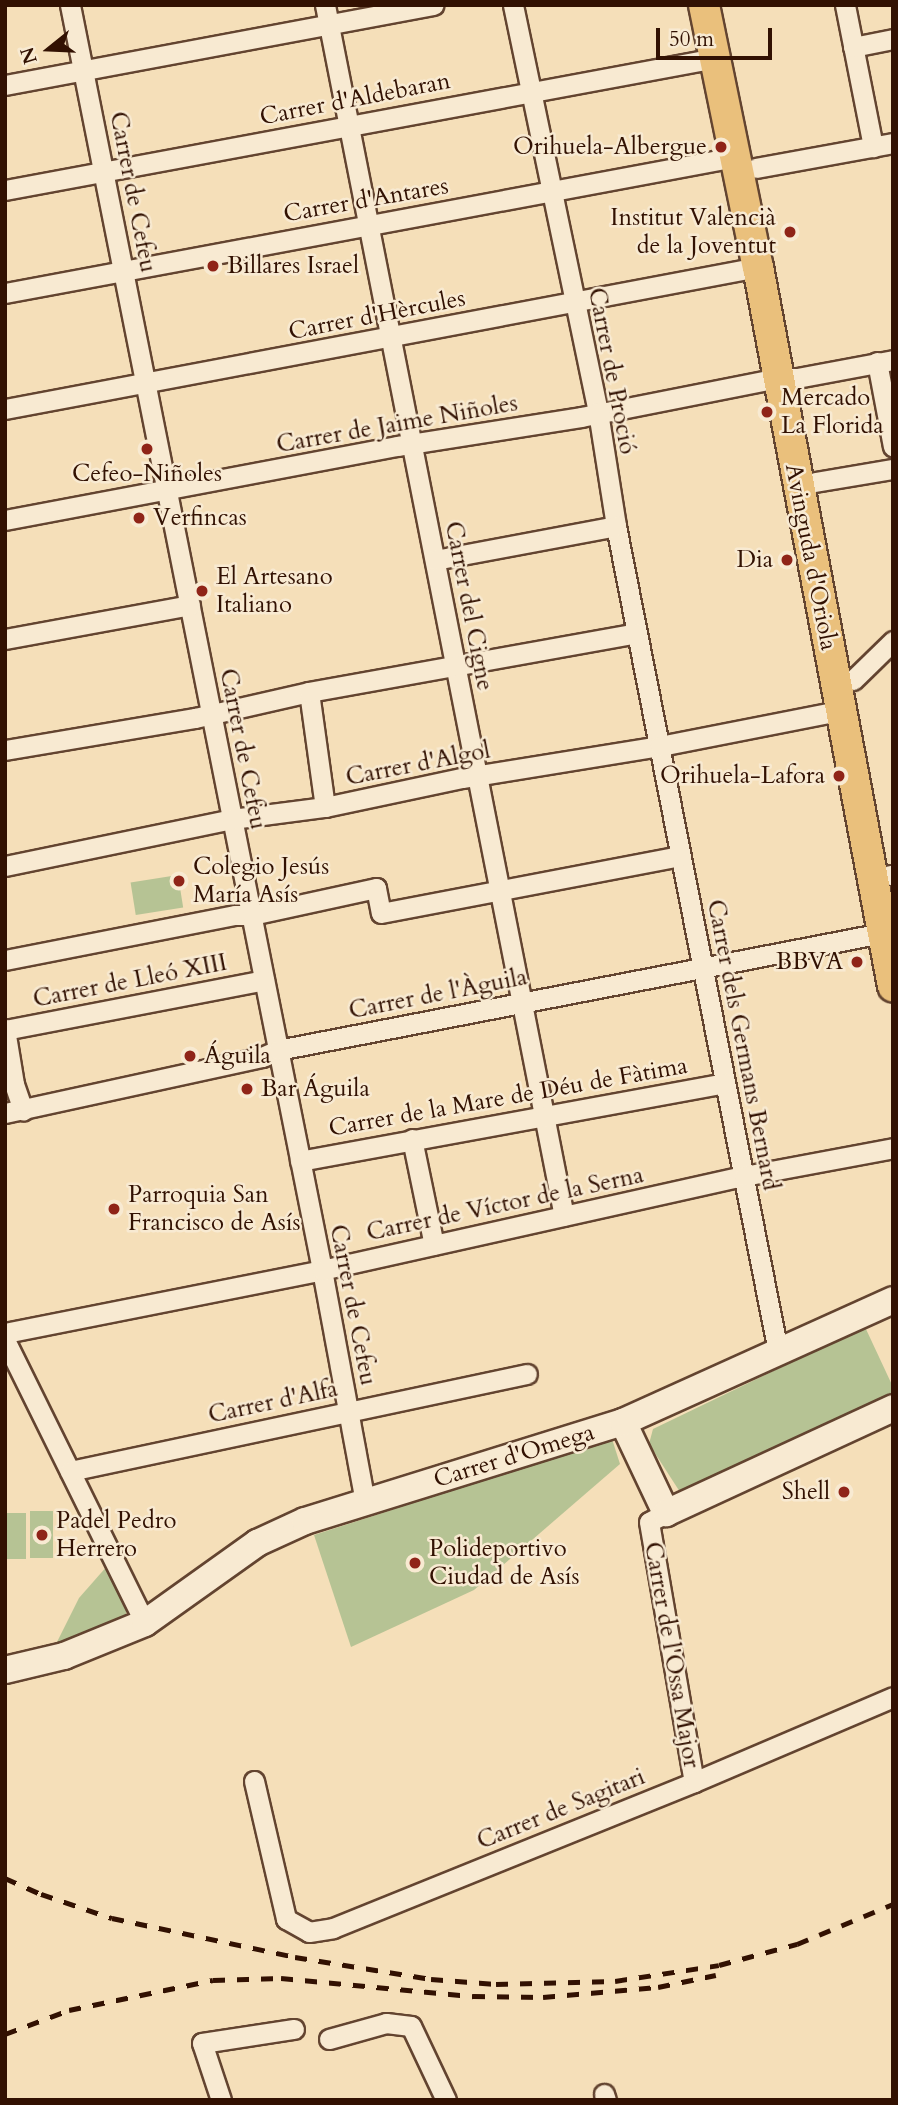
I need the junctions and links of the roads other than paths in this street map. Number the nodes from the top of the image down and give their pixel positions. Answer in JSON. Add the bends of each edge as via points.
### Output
{"nodes":[{"id":1,"x":70,"y":5,"type":"edge"},
{"id":2,"x":325,"y":5,"type":"edge"},
{"id":3,"x":435,"y":5,"type":"edge"},
{"id":4,"x":513,"y":5,"type":"edge"},
{"id":5,"x":704,"y":5,"type":"edge"},
{"id":6,"x":722,"y":5,"type":"edge"},
{"id":7,"x":845,"y":5,"type":"edge"},
{"id":8,"x":329,"y":26,"type":"junction"},
{"id":9,"x":893,"y":39,"type":"edge"},
{"id":10,"x":853,"y":47,"type":"junction"},
{"id":11,"x":715,"y":58,"type":"junction"},
{"id":12,"x":84,"y":69,"type":"junction"},
{"id":13,"x":5,"y":85,"type":"edge"},
{"id":14,"x":529,"y":91,"type":"junction"},
{"id":15,"x":348,"y":125,"type":"junction"},
{"id":16,"x":893,"y":143,"type":"edge"},
{"id":17,"x":873,"y":147,"type":"junction"},
{"id":18,"x":746,"y":162,"type":"junction"},
{"id":19,"x":103,"y":171,"type":"junction"},
{"id":20,"x":5,"y":190,"type":"edge"},
{"id":21,"x":551,"y":191,"type":"junction"},
{"id":22,"x":368,"y":225,"type":"junction"},
{"id":23,"x":758,"y":267,"type":"junction"},
{"id":24,"x":124,"y":270,"type":"junction"},
{"id":25,"x":5,"y":293,"type":"edge"},
{"id":26,"x":573,"y":304,"type":"junction"},
{"id":27,"x":390,"y":337,"type":"junction"},
{"id":28,"x":885,"y":361,"type":"edge"},
{"id":29,"x":787,"y":378,"type":"junction"},
{"id":30,"x":147,"y":384,"type":"junction"},
{"id":31,"x":5,"y":409,"type":"edge"},
{"id":32,"x":598,"y":412,"type":"junction"},
{"id":33,"x":412,"y":446,"type":"junction"},
{"id":34,"x":893,"y":447,"type":"edge"},
{"id":35,"x":893,"y":469,"type":"edge"},
{"id":36,"x":815,"y":482,"type":"junction"},
{"id":37,"x":168,"y":490,"type":"junction"},
{"id":38,"x":5,"y":520,"type":"edge"},
{"id":39,"x":616,"y":526,"type":"junction"},
{"id":40,"x":435,"y":560,"type":"junction"},
{"id":41,"x":190,"y":605,"type":"junction"},
{"id":42,"x":636,"y":633,"type":"junction"},
{"id":43,"x":5,"y":639,"type":"edge"},
{"id":44,"x":893,"y":641,"type":"edge"},
{"id":45,"x":456,"y":666,"type":"junction"},
{"id":46,"x":853,"y":680,"type":"junction"},
{"id":47,"x":309,"y":692,"type":"junction"},
{"id":48,"x":839,"y":710,"type":"junction"},
{"id":49,"x":211,"y":712,"type":"junction"},
{"id":50,"x":660,"y":747,"type":"junction"},
{"id":51,"x":5,"y":750,"type":"edge"},
{"id":52,"x":478,"y":777,"type":"junction"},
{"id":53,"x":325,"y":807,"type":"junction"},
{"id":54,"x":232,"y":819,"type":"junction"},
{"id":55,"x":681,"y":856,"type":"junction"},
{"id":56,"x":5,"y":866,"type":"edge"},
{"id":57,"x":892,"y":880,"type":"edge"},
{"id":58,"x":499,"y":891,"type":"junction"},
{"id":59,"x":252,"y":915,"type":"junction"},
{"id":60,"x":882,"y":933,"type":"junction"},
{"id":61,"x":5,"y":960,"type":"edge"},
{"id":62,"x":703,"y":968,"type":"junction"},
{"id":63,"x":264,"y":980,"type":"junction"},
{"id":64,"x":893,"y":986,"type":"edge"},
{"id":65,"x":522,"y":1002,"type":"junction"},
{"id":66,"x":5,"y":1029,"type":"edge"},
{"id":67,"x":278,"y":1050,"type":"junction"},
{"id":68,"x":725,"y":1083,"type":"junction"},
{"id":69,"x":10,"y":1084,"type":"edge"},
{"id":70,"x":14,"y":1111,"type":"edge"},
{"id":71,"x":543,"y":1115,"type":"junction"},
{"id":72,"x":412,"y":1139,"type":"junction"},
{"id":73,"x":893,"y":1148,"type":"edge"},
{"id":74,"x":300,"y":1161,"type":"junction"},
{"id":75,"x":744,"y":1177,"type":"junction"},
{"id":76,"x":564,"y":1216,"type":"junction"},
{"id":77,"x":434,"y":1245,"type":"junction"},
{"id":78,"x":322,"y":1270,"type":"junction"},
{"id":79,"x":893,"y":1300,"type":"edge"},
{"id":80,"x":5,"y":1333,"type":"edge"},
{"id":81,"x":5,"y":1340,"type":"edge"},
{"id":82,"x":778,"y":1352,"type":"junction"},
{"id":83,"x":527,"y":1374,"type":"dead end"},
{"id":84,"x":893,"y":1408,"type":"edge"},
{"id":85,"x":349,"y":1411,"type":"junction"},
{"id":86,"x":623,"y":1422,"type":"junction"},
{"id":87,"x":70,"y":1471,"type":"junction"},
{"id":88,"x":365,"y":1502,"type":"junction"},
{"id":89,"x":666,"y":1513,"type":"junction"},
{"id":90,"x":145,"y":1623,"type":"junction"},
{"id":91,"x":5,"y":1670,"type":"edge"},
{"id":92,"x":893,"y":1697,"type":"edge"},
{"id":93,"x":254,"y":1781,"type":"dead end"},
{"id":94,"x":694,"y":1782,"type":"junction"},
{"id":95,"x":294,"y":2029,"type":"dead end"},
{"id":96,"x":329,"y":2039,"type":"dead end"},
{"id":97,"x":221,"y":2100,"type":"edge"},
{"id":98,"x":446,"y":2100,"type":"edge"}],
"edges":[{"from":1,"to":12,"type":"street","name":"Carrer de Cefeu"},
{"from":2,"to":8,"type":"street","name":"Carrer del Cigne"},
{"from":3,"to":8,"type":"street"},
{"from":4,"to":14,"type":"street","name":"Carrer de Proció"},
{"from":5,"to":11,"type":"main road","name":"Avinguda d'Oriola"},
{"from":6,"to":18,"type":"main road","name":"Avinguda d'Oriola"},
{"from":7,"to":10,"type":"street"},
{"from":8,"to":12,"type":"street"},
{"from":8,"to":15,"type":"street","name":"Carrer del Cigne"},
{"from":9,"to":10,"type":"street"},
{"from":10,"to":17,"type":"street"},
{"from":11,"to":14,"type":"street","name":"Carrer d'Aldebaran"},
{"from":11,"to":18,"type":"main road","name":"Avinguda d'Oriola"},
{"from":12,"to":13,"type":"street"},
{"from":12,"to":19,"type":"street","name":"Carrer de Cefeu"},
{"from":14,"to":15,"type":"street","name":"Carrer d'Aldebaran"},
{"from":14,"to":21,"type":"street","name":"Carrer de Proció"},
{"from":15,"to":19,"type":"street","name":"Carrer d'Aldebaran"},
{"from":15,"to":22,"type":"street","name":"Carrer del Cigne"},
{"from":16,"to":17,"type":"street","name":"Carrer d'Antares"},
{"from":17,"to":18,"type":"street","name":"Carrer d'Antares"},
{"from":18,"to":21,"type":"street","name":"Carrer d'Antares"},
{"from":18,"to":23,"type":"main road","name":"Avinguda d'Oriola"},
{"from":18,"to":29,"type":"main road","name":"Avinguda d'Oriola"},
{"from":19,"to":20,"type":"street","name":"Carrer d'Aldebaran"},
{"from":19,"to":24,"type":"street","name":"Carrer de Cefeu"},
{"from":21,"to":22,"type":"street","name":"Carrer d'Antares"},
{"from":21,"to":26,"type":"street","name":"Carrer de Proció"},
{"from":22,"to":24,"type":"street","name":"Carrer d'Antares"},
{"from":22,"to":27,"type":"street","name":"Carrer del Cigne"},
{"from":23,"to":26,"type":"street","name":"Carrer d'Hèrcules"},
{"from":23,"to":29,"type":"main road","name":"Avinguda d'Oriola"},
{"from":24,"to":25,"type":"street","name":"Carrer d'Antares"},
{"from":24,"to":30,"type":"street","name":"Carrer de Cefeu"},
{"from":26,"to":27,"type":"street","name":"Carrer d'Hèrcules"},
{"from":26,"to":32,"type":"street","name":"Carrer de Proció"},
{"from":27,"to":30,"type":"street","name":"Carrer d'Hèrcules"},
{"from":27,"to":33,"type":"street","name":"Carrer del Cigne"},
{"from":28,"to":29,"type":"street","name":"Carrer de Jaime Niñoles"},
{"from":28,"to":34,"type":"street"},
{"from":29,"to":32,"type":"street","name":"Carrer de Jaime Niñoles"},
{"from":29,"to":36,"type":"main road","name":"Avinguda d'Oriola"},
{"from":29,"to":48,"type":"main road","name":"Avinguda d'Oriola"},
{"from":30,"to":31,"type":"street","name":"Carrer d'Hèrcules"},
{"from":30,"to":37,"type":"street","name":"Carrer de Cefeu"},
{"from":32,"to":33,"type":"street","name":"Carrer de Jaime Niñoles"},
{"from":32,"to":39,"type":"street","name":"Carrer de Proció"},
{"from":33,"to":37,"type":"street","name":"Carrer de Jaime Niñoles"},
{"from":33,"to":40,"type":"street","name":"Carrer del Cigne"},
{"from":35,"to":36,"type":"street"},
{"from":36,"to":46,"type":"main road","name":"Avinguda d'Oriola"},
{"from":37,"to":38,"type":"street","name":"Carrer de Jaime Niñoles"},
{"from":37,"to":41,"type":"street","name":"Carrer de Cefeu"},
{"from":39,"to":40,"type":"street"},
{"from":39,"to":42,"type":"street","name":"Carrer de Proció"},
{"from":40,"to":45,"type":"street","name":"Carrer del Cigne"},
{"from":41,"to":43,"type":"street"},
{"from":41,"to":49,"type":"street","name":"Carrer de Cefeu"},
{"from":42,"to":45,"type":"street"},
{"from":42,"to":50,"type":"street","name":"Carrer de Proció"},
{"from":44,"to":46,"type":"street"},
{"from":45,"to":47,"type":"street"},
{"from":45,"to":52,"type":"street","name":"Carrer del Cigne"},
{"from":46,"to":57,"type":"main road","name":"Avinguda d'Oriola"},
{"from":47,"to":49,"type":"street"},
{"from":47,"to":53,"type":"street"},
{"from":48,"to":50,"type":"street","name":"Carrer d'Algol"},
{"from":48,"to":60,"type":"main road","name":"Avinguda d'Oriola"},
{"from":49,"to":51,"type":"street"},
{"from":49,"to":54,"type":"street","name":"Carrer de Cefeu"},
{"from":50,"to":52,"type":"street","name":"Carrer d'Algol"},
{"from":50,"to":55,"type":"street","name":"Carrer dels Germans Bernard"},
{"from":52,"to":53,"type":"street","name":"Carrer d'Algol"},
{"from":52,"to":58,"type":"street","name":"Carrer del Cigne"},
{"from":53,"to":54,"type":"street","name":"Carrer d'Algol"},
{"from":54,"to":56,"type":"street","name":"Carrer d'Algol"},
{"from":54,"to":59,"type":"street","name":"Carrer de Cefeu"},
{"from":55,"to":58,"type":"street"},
{"from":55,"to":62,"type":"street","name":"Carrer dels Germans Bernard"},
{"from":58,"to":59,"type":"street","via":[[381,913],[376,888]]},
{"from":58,"to":65,"type":"street","name":"Carrer del Cigne"},
{"from":59,"to":61,"type":"street","via":[[155,929]]},
{"from":59,"to":63,"type":"street","name":"Carrer de Cefeu"},
{"from":60,"to":62,"type":"street","name":"Carrer de l'Àguila"},
{"from":60,"to":64,"type":"main road","name":"Avinguda d'Oriola"},
{"from":62,"to":65,"type":"street","name":"Carrer de l'Àguila"},
{"from":62,"to":68,"type":"street","name":"Carrer dels Germans Bernard"},
{"from":63,"to":66,"type":"street","name":"Carrer de Lleó XIII"},
{"from":63,"to":67,"type":"street","name":"Carrer de Cefeu"},
{"from":65,"to":67,"type":"street","name":"Carrer de l'Àguila"},
{"from":65,"to":71,"type":"street","name":"Carrer del Cigne"},
{"from":66,"to":69,"type":"street"},
{"from":67,"to":70,"type":"street","name":"Carrer de l'Àguila"},
{"from":67,"to":74,"type":"street","name":"Carrer de Cefeu"},
{"from":68,"to":71,"type":"street","name":"Carrer de la Mare de Déu de Fàtima"},
{"from":68,"to":75,"type":"street","name":"Carrer dels Germans Bernard"},
{"from":69,"to":70,"type":"street"},
{"from":71,"to":72,"type":"street","name":"Carrer de la Mare de Déu de Fàtima"},
{"from":71,"to":76,"type":"street","name":"Carrer del Cigne"},
{"from":72,"to":74,"type":"street","name":"Carrer de la Mare de Déu de Fàtima"},
{"from":72,"to":77,"type":"street"},
{"from":73,"to":75,"type":"street","name":"Carrer de Víctor de la Serna"},
{"from":74,"to":78,"type":"street","name":"Carrer de Cefeu"},
{"from":75,"to":76,"type":"street","name":"Carrer de Víctor de la Serna"},
{"from":75,"to":82,"type":"street","name":"Carrer dels Germans Bernard"},
{"from":76,"to":77,"type":"street","name":"Carrer de Víctor de la Serna"},
{"from":77,"to":78,"type":"street","name":"Carrer de Víctor de la Serna"},
{"from":78,"to":80,"type":"street","name":"Carrer de Víctor de la Serna"},
{"from":78,"to":85,"type":"street","name":"Carrer de Cefeu"},
{"from":79,"to":82,"type":"street","name":"Carrer d'Omega"},
{"from":81,"to":87,"type":"street"},
{"from":82,"to":86,"type":"street","name":"Carrer d'Omega"},
{"from":83,"to":85,"type":"street","name":"Carrer d'Alfa"},
{"from":84,"to":89,"type":"street"},
{"from":85,"to":87,"type":"street","name":"Carrer d'Alfa"},
{"from":85,"to":88,"type":"street","name":"Carrer de Cefeu"},
{"from":86,"to":88,"type":"street","name":"Carrer d'Omega"},
{"from":86,"to":89,"type":"street","name":"Carrer de l'Ossa Major"},
{"from":87,"to":90,"type":"street"},
{"from":88,"to":90,"type":"street","name":"Carrer d'Omega","via":[[305,1521],[257,1543]]},
{"from":89,"to":94,"type":"street","name":"Carrer de l'Ossa Major","via":[[649,1522]]},
{"from":90,"to":91,"type":"street","name":"Carrer d'Omega","via":[[64,1656]]},
{"from":92,"to":94,"type":"street","name":"Carrer de Sagitari"},
{"from":93,"to":94,"type":"street","name":"Carrer de Sagitari","via":[[286,1919],[309,1932],[332,1928]]},
{"from":95,"to":97,"type":"street","via":[[202,2043]]},
{"from":96,"to":98,"type":"street","via":[[386,2022],[411,2026]]}]}
